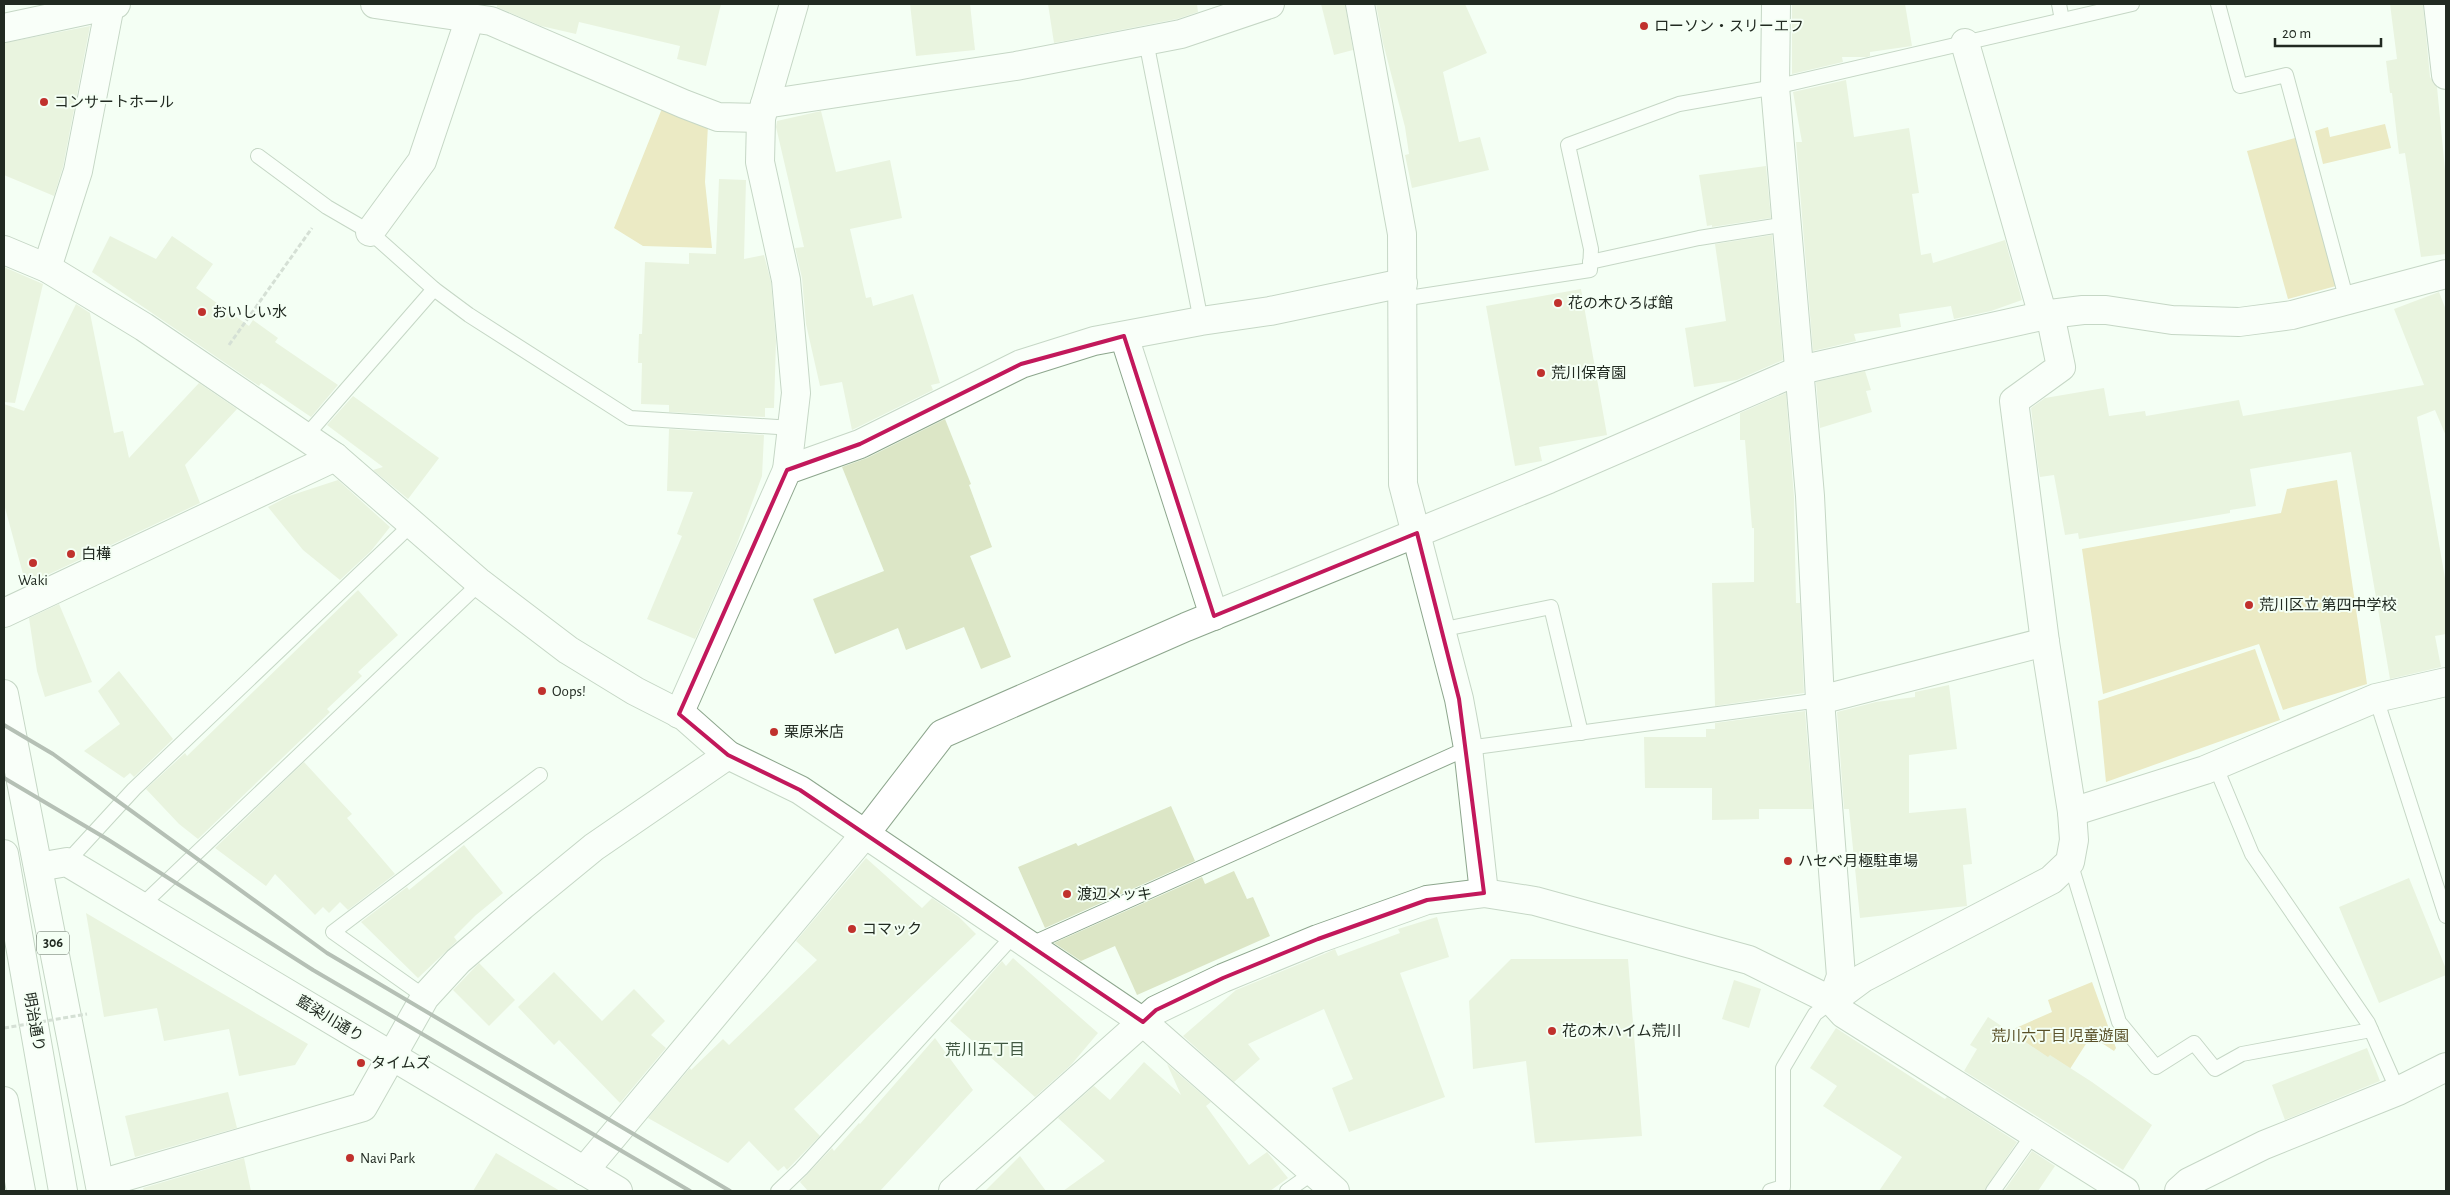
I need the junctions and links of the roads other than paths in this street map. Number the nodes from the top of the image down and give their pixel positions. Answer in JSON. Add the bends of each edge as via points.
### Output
{"nodes":[{"id":1,"x":113,"y":4,"type":"edge"},
{"id":2,"x":375,"y":4,"type":"edge"},
{"id":3,"x":794,"y":4,"type":"edge"},
{"id":4,"x":1270,"y":4,"type":"edge"},
{"id":5,"x":1360,"y":4,"type":"edge"},
{"id":6,"x":1776,"y":4,"type":"edge"},
{"id":7,"x":2059,"y":4,"type":"edge"},
{"id":8,"x":2132,"y":4,"type":"edge"},
{"id":9,"x":2218,"y":4,"type":"edge"},
{"id":10,"x":2438,"y":4,"type":"edge"},
{"id":11,"x":417,"y":6,"type":"edge"},
{"id":12,"x":470,"y":18,"type":"junction"},
{"id":13,"x":2062,"y":20,"type":"junction"},
{"id":14,"x":4,"y":28,"type":"edge"},
{"id":15,"x":1146,"y":41,"type":"junction"},
{"id":16,"x":1965,"y":43,"type":"junction"},
{"id":17,"x":2446,"y":75,"type":"edge"},
{"id":18,"x":1775,"y":88,"type":"junction"},
{"id":19,"x":763,"y":111,"type":"junction"},
{"id":20,"x":258,"y":156,"type":"dead end"},
{"id":21,"x":1787,"y":224,"type":"junction"},
{"id":22,"x":370,"y":232,"type":"junction"},
{"id":23,"x":4,"y":250,"type":"edge"},
{"id":24,"x":1590,"y":262,"type":"junction"},
{"id":25,"x":47,"y":268,"type":"junction"},
{"id":26,"x":2446,"y":274,"type":"edge"},
{"id":27,"x":434,"y":289,"type":"junction"},
{"id":28,"x":1402,"y":291,"type":"junction"},
{"id":29,"x":2347,"y":301,"type":"junction"},
{"id":30,"x":2046,"y":315,"type":"junction"},
{"id":31,"x":1201,"y":321,"type":"junction"},
{"id":32,"x":1124,"y":336,"type":"junction"},
{"id":33,"x":1800,"y":370,"type":"junction"},
{"id":34,"x":792,"y":428,"type":"junction"},
{"id":35,"x":305,"y":437,"type":"junction"},
{"id":36,"x":335,"y":457,"type":"junction"},
{"id":37,"x":788,"y":470,"type":"junction"},
{"id":38,"x":412,"y":524,"type":"junction"},
{"id":39,"x":1417,"y":533,"type":"junction"},
{"id":40,"x":480,"y":583,"type":"junction"},
{"id":41,"x":4,"y":613,"type":"edge"},
{"id":42,"x":1214,"y":616,"type":"junction"},
{"id":43,"x":1440,"y":630,"type":"junction"},
{"id":44,"x":2045,"y":642,"type":"junction"},
{"id":45,"x":2446,"y":682,"type":"edge"},
{"id":46,"x":4,"y":694,"type":"edge"},
{"id":47,"x":2376,"y":698,"type":"junction"},
{"id":48,"x":1820,"y":700,"type":"junction"},
{"id":49,"x":679,"y":714,"type":"junction"},
{"id":50,"x":1581,"y":733,"type":"junction"},
{"id":51,"x":1468,"y":748,"type":"junction"},
{"id":52,"x":728,"y":755,"type":"junction"},
{"id":53,"x":2215,"y":765,"type":"junction"},
{"id":54,"x":540,"y":775,"type":"dead end"},
{"id":55,"x":2072,"y":812,"type":"junction"},
{"id":56,"x":866,"y":834,"type":"junction"},
{"id":57,"x":4,"y":854,"type":"edge"},
{"id":58,"x":67,"y":862,"type":"junction"},
{"id":59,"x":2070,"y":862,"type":"junction"},
{"id":60,"x":38,"y":867,"type":"junction"},
{"id":61,"x":1484,"y":893,"type":"junction"},
{"id":62,"x":141,"y":906,"type":"junction"},
{"id":63,"x":2446,"y":916,"type":"edge"},
{"id":64,"x":1022,"y":940,"type":"junction"},
{"id":65,"x":425,"y":997,"type":"junction"},
{"id":66,"x":1832,"y":1001,"type":"junction"},
{"id":67,"x":1143,"y":1022,"type":"junction"},
{"id":68,"x":2371,"y":1030,"type":"junction"},
{"id":69,"x":391,"y":1056,"type":"junction"},
{"id":70,"x":2446,"y":1067,"type":"edge"},
{"id":71,"x":2398,"y":1091,"type":"junction"},
{"id":72,"x":4,"y":1101,"type":"edge"},
{"id":73,"x":2034,"y":1133,"type":"junction"},
{"id":74,"x":584,"y":1171,"type":"junction"},
{"id":75,"x":1314,"y":1172,"type":"junction"},
{"id":76,"x":100,"y":1188,"type":"edge"},
{"id":77,"x":1781,"y":1190,"type":"edge"},
{"id":78,"x":21,"y":1191,"type":"edge"},
{"id":79,"x":63,"y":1191,"type":"edge"},
{"id":80,"x":618,"y":1191,"type":"edge"},
{"id":81,"x":778,"y":1191,"type":"edge"},
{"id":82,"x":953,"y":1191,"type":"edge"},
{"id":83,"x":1287,"y":1191,"type":"edge"},
{"id":84,"x":1335,"y":1191,"type":"edge"},
{"id":85,"x":1993,"y":1191,"type":"edge"},
{"id":86,"x":2125,"y":1191,"type":"edge"},
{"id":87,"x":2179,"y":1191,"type":"edge"}],
"edges":[{"from":1,"to":14,"type":"street"},
{"from":1,"to":25,"type":"street","via":[[78,171]]},
{"from":2,"to":11,"type":"street"},
{"from":3,"to":19,"type":"street"},
{"from":4,"to":15,"type":"street","via":[[1181,34]]},
{"from":5,"to":28,"type":"street","via":[[1402,234]]},
{"from":6,"to":18,"type":"street"},
{"from":7,"to":13,"type":"lane"},
{"from":8,"to":13,"type":"lane"},
{"from":9,"to":29,"type":"lane","via":[[2240,86],[2286,75]]},
{"from":10,"to":17,"type":"street"},
{"from":11,"to":12,"type":"street"},
{"from":12,"to":19,"type":"street","via":[[491,20],[718,116]]},
{"from":12,"to":22,"type":"street","via":[[422,161]]},
{"from":13,"to":16,"type":"lane"},
{"from":15,"to":19,"type":"street"},
{"from":15,"to":31,"type":"lane"},
{"from":16,"to":18,"type":"lane"},
{"from":16,"to":30,"type":"street"},
{"from":18,"to":21,"type":"street"},
{"from":18,"to":24,"type":"lane","via":[[1679,104],[1568,145],[1591,249]]},
{"from":19,"to":34,"type":"street","via":[[760,162],[786,280],[796,393]]},
{"from":20,"to":22,"type":"lane","via":[[326,207]]},
{"from":21,"to":24,"type":"lane","via":[[1699,238]]},
{"from":21,"to":33,"type":"street"},
{"from":22,"to":27,"type":"lane"},
{"from":23,"to":25,"type":"street"},
{"from":24,"to":28,"type":"lane","via":[[1590,270]]},
{"from":25,"to":35,"type":"street","via":[[144,327]]},
{"from":26,"to":29,"type":"street"},
{"from":27,"to":34,"type":"lane","via":[[630,418]]},
{"from":27,"to":35,"type":"lane"},
{"from":28,"to":31,"type":"street"},
{"from":28,"to":39,"type":"street","via":[[1403,484]]},
{"from":29,"to":30,"type":"street","via":[[2292,315],[2239,322],[2172,320],[2106,310]]},
{"from":30,"to":33,"type":"street"},
{"from":30,"to":44,"type":"street","via":[[2061,367],[2014,401]]},
{"from":31,"to":32,"type":"street"},
{"from":32,"to":37,"type":"street","via":[[1094,341],[1021,364],[860,444]]},
{"from":32,"to":42,"type":"street"},
{"from":33,"to":39,"type":"street"},
{"from":33,"to":48,"type":"street"},
{"from":34,"to":37,"type":"street"},
{"from":35,"to":36,"type":"street"},
{"from":36,"to":38,"type":"street"},
{"from":36,"to":41,"type":"street"},
{"from":37,"to":49,"type":"street"},
{"from":38,"to":40,"type":"street"},
{"from":38,"to":58,"type":"lane","via":[[134,789]]},
{"from":39,"to":42,"type":"street"},
{"from":39,"to":43,"type":"street"},
{"from":40,"to":49,"type":"street","via":[[568,650],[635,692]]},
{"from":40,"to":62,"type":"lane"},
{"from":42,"to":56,"type":"street","via":[[942,734]]},
{"from":43,"to":50,"type":"lane","via":[[1551,607]]},
{"from":43,"to":51,"type":"street","via":[[1459,699]]},
{"from":44,"to":48,"type":"street"},
{"from":44,"to":55,"type":"street"},
{"from":45,"to":47,"type":"street"},
{"from":46,"to":60,"type":"street","number":"306"},
{"from":47,"to":53,"type":"street"},
{"from":47,"to":63,"type":"lane"},
{"from":48,"to":50,"type":"lane"},
{"from":48,"to":66,"type":"street","via":[[1841,976]]},
{"from":49,"to":52,"type":"street"},
{"from":50,"to":51,"type":"lane"},
{"from":51,"to":61,"type":"street"},
{"from":51,"to":64,"type":"lane"},
{"from":52,"to":56,"type":"street","via":[[800,790]]},
{"from":52,"to":65,"type":"street","via":[[594,847],[458,961]]},
{"from":53,"to":55,"type":"street"},
{"from":53,"to":68,"type":"lane","via":[[2252,854]]},
{"from":54,"to":65,"type":"lane","via":[[334,932]]},
{"from":55,"to":59,"type":"street","via":[[2074,840]]},
{"from":56,"to":64,"type":"street"},
{"from":56,"to":74,"type":"street"},
{"from":57,"to":79,"type":"street","name":"明治通り","number":"306"},
{"from":58,"to":60,"type":"street"},
{"from":58,"to":62,"type":"street","name":"藍染川通り"},
{"from":59,"to":66,"type":"street","via":[[2051,880],[1863,978]]},
{"from":59,"to":68,"type":"lane","via":[[2119,1022],[2156,1067],[2194,1043],[2215,1069],[2242,1054]]},
{"from":60,"to":76,"type":"street","number":"306"},
{"from":61,"to":66,"type":"street","via":[[1535,901],[1749,960]]},
{"from":61,"to":67,"type":"street","via":[[1427,900],[1318,939],[1222,978],[1156,1010]]},
{"from":62,"to":69,"type":"street","name":"藍染川通り"},
{"from":64,"to":67,"type":"street"},
{"from":64,"to":81,"type":"lane"},
{"from":65,"to":69,"type":"street"},
{"from":66,"to":73,"type":"street","via":[[1844,1014]]},
{"from":66,"to":77,"type":"lane","via":[[1815,1014],[1783,1068]]},
{"from":67,"to":75,"type":"street"},
{"from":67,"to":82,"type":"street"},
{"from":68,"to":71,"type":"lane"},
{"from":69,"to":74,"type":"street","name":"藍染川通り"},
{"from":69,"to":76,"type":"street","via":[[363,1107]]},
{"from":70,"to":71,"type":"street"},
{"from":71,"to":87,"type":"street","via":[[2264,1145],[2189,1182]]},
{"from":72,"to":78,"type":"street"},
{"from":73,"to":85,"type":"lane"},
{"from":73,"to":86,"type":"street"},
{"from":74,"to":80,"type":"street","name":"藍染川通り"},
{"from":75,"to":83,"type":"lane"},
{"from":75,"to":84,"type":"street"}]}
